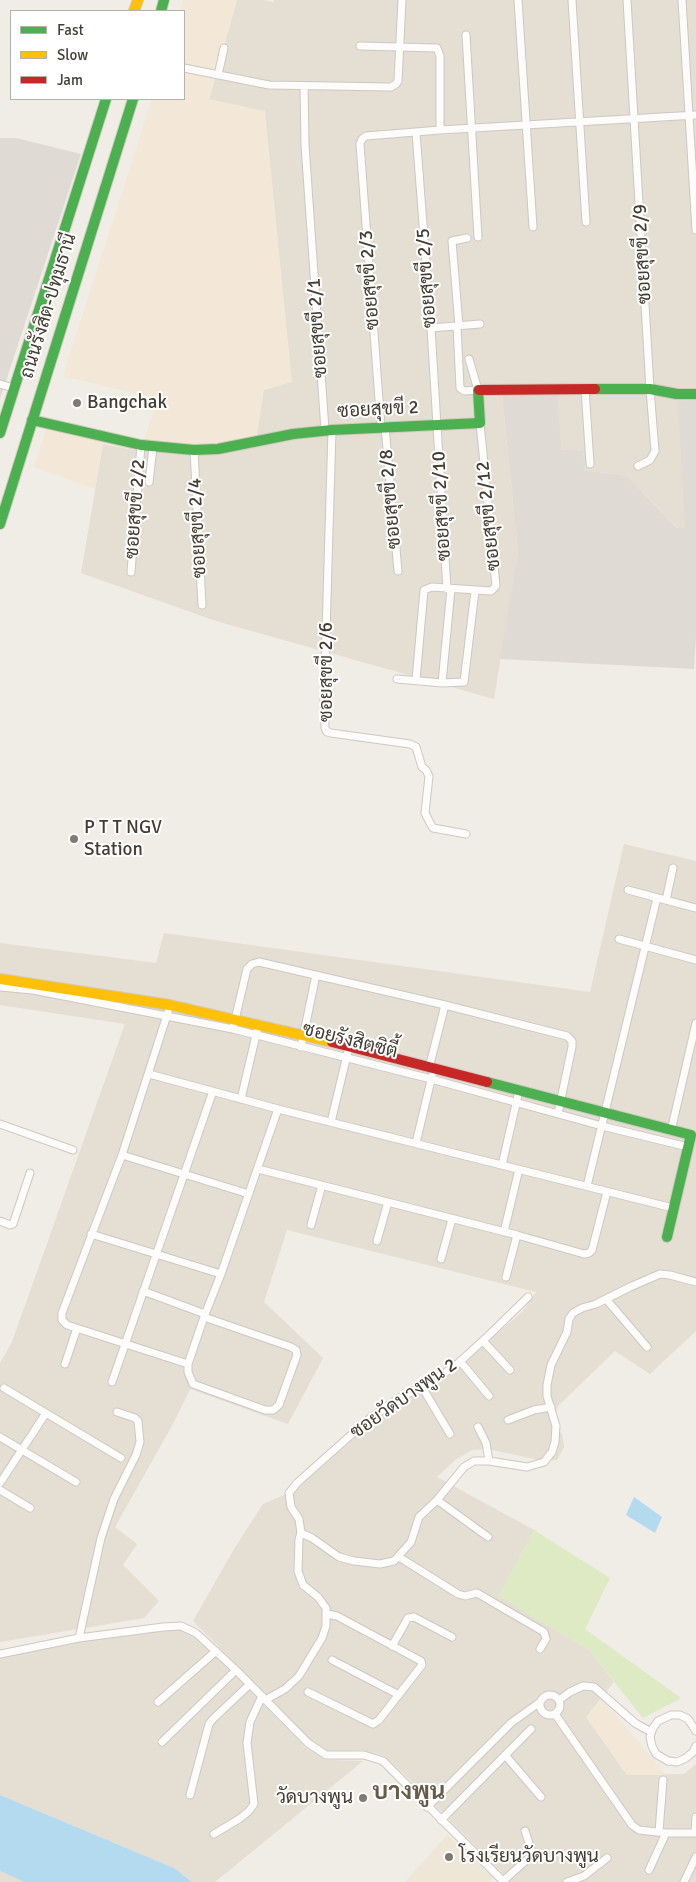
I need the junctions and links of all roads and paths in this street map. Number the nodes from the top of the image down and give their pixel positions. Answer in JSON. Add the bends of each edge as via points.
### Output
{"nodes":[{"id":1,"x":402,"y":0,"type":"edge"},
{"id":2,"x":518,"y":0,"type":"edge"},
{"id":3,"x":572,"y":0,"type":"edge"},
{"id":4,"x":627,"y":0,"type":"edge"},
{"id":5,"x":682,"y":0,"type":"edge"},
{"id":6,"x":466,"y":35,"type":"dead end"},
{"id":7,"x":360,"y":46,"type":"dead end"},
{"id":8,"x":224,"y":48,"type":"dead end"},
{"id":9,"x":400,"y":48,"type":"junction"},
{"id":10,"x":185,"y":68,"type":"edge"},
{"id":11,"x":218,"y":75,"type":"junction"},
{"id":12,"x":304,"y":86,"type":"junction"},
{"id":13,"x":106,"y":100,"type":"edge"},
{"id":14,"x":132,"y":100,"type":"edge"},
{"id":15,"x":692,"y":115,"type":"edge"},
{"id":16,"x":635,"y":119,"type":"junction"},
{"id":17,"x":580,"y":123,"type":"junction"},
{"id":18,"x":525,"y":127,"type":"junction"},
{"id":19,"x":471,"y":129,"type":"junction"},
{"id":20,"x":440,"y":130,"type":"junction"},
{"id":21,"x":416,"y":132,"type":"junction"},
{"id":22,"x":586,"y":222,"type":"dead end"},
{"id":23,"x":533,"y":227,"type":"dead end"},
{"id":24,"x":696,"y":230,"type":"edge"},
{"id":25,"x":478,"y":237,"type":"dead end"},
{"id":26,"x":466,"y":238,"type":"dead end"},
{"id":27,"x":480,"y":324,"type":"dead end"},
{"id":28,"x":458,"y":326,"type":"junction"},
{"id":29,"x":431,"y":328,"type":"junction"},
{"id":30,"x":470,"y":359,"type":"dead end"},
{"id":31,"x":0,"y":384,"type":"edge"},
{"id":32,"x":14,"y":388,"type":"junction"},
{"id":33,"x":586,"y":389,"type":"junction"},
{"id":34,"x":650,"y":389,"type":"junction"},
{"id":35,"x":478,"y":390,"type":"junction"},
{"id":36,"x":696,"y":394,"type":"edge"},
{"id":37,"x":32,"y":420,"type":"junction"},
{"id":38,"x":480,"y":423,"type":"junction"},
{"id":39,"x":437,"y":424,"type":"junction"},
{"id":40,"x":383,"y":427,"type":"junction"},
{"id":41,"x":328,"y":430,"type":"junction"},
{"id":42,"x":0,"y":433,"type":"edge"},
{"id":43,"x":141,"y":446,"type":"junction"},
{"id":44,"x":153,"y":447,"type":"junction"},
{"id":45,"x":194,"y":450,"type":"junction"},
{"id":46,"x":590,"y":464,"type":"dead end"},
{"id":47,"x":638,"y":466,"type":"dead end"},
{"id":48,"x":149,"y":482,"type":"dead end"},
{"id":49,"x":0,"y":524,"type":"edge"},
{"id":50,"x":398,"y":571,"type":"dead end"},
{"id":51,"x":131,"y":572,"type":"dead end"},
{"id":52,"x":449,"y":589,"type":"junction"},
{"id":53,"x":475,"y":591,"type":"junction"},
{"id":54,"x":202,"y":605,"type":"dead end"},
{"id":55,"x":397,"y":679,"type":"dead end"},
{"id":56,"x":416,"y":680,"type":"junction"},
{"id":57,"x":442,"y":683,"type":"junction"},
{"id":58,"x":466,"y":834,"type":"dead end"},
{"id":59,"x":673,"y":868,"type":"dead end"},
{"id":60,"x":628,"y":890,"type":"dead end"},
{"id":61,"x":657,"y":898,"type":"junction"},
{"id":62,"x":666,"y":900,"type":"junction"},
{"id":63,"x":696,"y":908,"type":"edge"},
{"id":64,"x":619,"y":939,"type":"dead end"},
{"id":65,"x":645,"y":946,"type":"junction"},
{"id":66,"x":696,"y":960,"type":"edge"},
{"id":67,"x":316,"y":975,"type":"junction"},
{"id":68,"x":0,"y":978,"type":"edge"},
{"id":69,"x":0,"y":987,"type":"edge"},
{"id":70,"x":445,"y":1005,"type":"junction"},
{"id":71,"x":168,"y":1010,"type":"junction"},
{"id":72,"x":696,"y":1023,"type":"edge"},
{"id":73,"x":234,"y":1024,"type":"junction"},
{"id":74,"x":258,"y":1030,"type":"junction"},
{"id":75,"x":304,"y":1035,"type":"junction"},
{"id":76,"x":694,"y":1040,"type":"edge"},
{"id":77,"x":349,"y":1046,"type":"junction"},
{"id":78,"x":301,"y":1047,"type":"junction"},
{"id":79,"x":346,"y":1058,"type":"junction"},
{"id":80,"x":431,"y":1072,"type":"junction"},
{"id":81,"x":149,"y":1074,"type":"junction"},
{"id":82,"x":213,"y":1091,"type":"junction"},
{"id":83,"x":519,"y":1091,"type":"junction"},
{"id":84,"x":241,"y":1099,"type":"junction"},
{"id":85,"x":516,"y":1102,"type":"junction"},
{"id":86,"x":560,"y":1102,"type":"junction"},
{"id":87,"x":278,"y":1109,"type":"junction"},
{"id":88,"x":604,"y":1113,"type":"junction"},
{"id":89,"x":558,"y":1114,"type":"junction"},
{"id":90,"x":331,"y":1122,"type":"junction"},
{"id":91,"x":0,"y":1124,"type":"edge"},
{"id":92,"x":602,"y":1126,"type":"junction"},
{"id":93,"x":670,"y":1130,"type":"junction"},
{"id":94,"x":416,"y":1143,"type":"junction"},
{"id":95,"x":688,"y":1147,"type":"junction"},
{"id":96,"x":73,"y":1150,"type":"dead end"},
{"id":97,"x":122,"y":1154,"type":"junction"},
{"id":98,"x":502,"y":1165,"type":"junction"},
{"id":99,"x":258,"y":1169,"type":"junction"},
{"id":100,"x":519,"y":1169,"type":"junction"},
{"id":101,"x":30,"y":1173,"type":"dead end"},
{"id":102,"x":185,"y":1174,"type":"junction"},
{"id":103,"x":322,"y":1185,"type":"junction"},
{"id":104,"x":588,"y":1186,"type":"junction"},
{"id":105,"x":607,"y":1192,"type":"junction"},
{"id":106,"x":249,"y":1194,"type":"junction"},
{"id":107,"x":388,"y":1202,"type":"junction"},
{"id":108,"x":673,"y":1208,"type":"junction"},
{"id":109,"x":452,"y":1218,"type":"junction"},
{"id":110,"x":0,"y":1221,"type":"edge"},
{"id":111,"x":311,"y":1225,"type":"dead end"},
{"id":112,"x":504,"y":1232,"type":"junction"},
{"id":113,"x":91,"y":1234,"type":"junction"},
{"id":114,"x":517,"y":1235,"type":"junction"},
{"id":115,"x":667,"y":1236,"type":"dead end"},
{"id":116,"x":376,"y":1241,"type":"dead end"},
{"id":117,"x":156,"y":1254,"type":"junction"},
{"id":118,"x":441,"y":1259,"type":"dead end"},
{"id":119,"x":221,"y":1274,"type":"junction"},
{"id":120,"x":506,"y":1278,"type":"dead end"},
{"id":121,"x":696,"y":1282,"type":"edge"},
{"id":122,"x":143,"y":1292,"type":"junction"},
{"id":123,"x":528,"y":1297,"type":"dead end"},
{"id":124,"x":606,"y":1299,"type":"junction"},
{"id":125,"x":204,"y":1315,"type":"junction"},
{"id":126,"x":76,"y":1328,"type":"junction"},
{"id":127,"x":483,"y":1341,"type":"junction"},
{"id":128,"x":125,"y":1343,"type":"junction"},
{"id":129,"x":647,"y":1347,"type":"dead end"},
{"id":130,"x":460,"y":1361,"type":"junction"},
{"id":131,"x":65,"y":1364,"type":"dead end"},
{"id":132,"x":188,"y":1364,"type":"junction"},
{"id":133,"x":510,"y":1370,"type":"dead end"},
{"id":134,"x":112,"y":1382,"type":"dead end"},
{"id":135,"x":422,"y":1387,"type":"junction"},
{"id":136,"x":4,"y":1388,"type":"dead end"},
{"id":137,"x":490,"y":1396,"type":"dead end"},
{"id":138,"x":549,"y":1407,"type":"junction"},
{"id":139,"x":118,"y":1412,"type":"dead end"},
{"id":140,"x":46,"y":1413,"type":"junction"},
{"id":141,"x":508,"y":1420,"type":"dead end"},
{"id":142,"x":478,"y":1427,"type":"dead end"},
{"id":143,"x":450,"y":1434,"type":"dead end"},
{"id":144,"x":0,"y":1436,"type":"edge"},
{"id":145,"x":22,"y":1450,"type":"junction"},
{"id":146,"x":121,"y":1458,"type":"dead end"},
{"id":147,"x":489,"y":1458,"type":"junction"},
{"id":148,"x":76,"y":1482,"type":"dead end"},
{"id":149,"x":0,"y":1483,"type":"edge"},
{"id":150,"x":0,"y":1490,"type":"edge"},
{"id":151,"x":437,"y":1500,"type":"junction"},
{"id":152,"x":30,"y":1508,"type":"dead end"},
{"id":153,"x":301,"y":1533,"type":"junction"},
{"id":154,"x":488,"y":1537,"type":"dead end"},
{"id":155,"x":399,"y":1557,"type":"junction"},
{"id":156,"x":327,"y":1614,"type":"junction"},
{"id":157,"x":452,"y":1637,"type":"dead end"},
{"id":158,"x":79,"y":1638,"type":"junction"},
{"id":159,"x":392,"y":1646,"type":"junction"},
{"id":160,"x":540,"y":1649,"type":"dead end"},
{"id":161,"x":216,"y":1651,"type":"junction"},
{"id":162,"x":0,"y":1654,"type":"edge"},
{"id":163,"x":332,"y":1660,"type":"dead end"},
{"id":164,"x":236,"y":1670,"type":"junction"},
{"id":165,"x":250,"y":1684,"type":"junction"},
{"id":166,"x":308,"y":1692,"type":"dead end"},
{"id":167,"x":399,"y":1695,"type":"junction"},
{"id":168,"x":264,"y":1698,"type":"junction"},
{"id":169,"x":559,"y":1700,"type":"junction"},
{"id":170,"x":158,"y":1702,"type":"dead end"},
{"id":171,"x":540,"y":1702,"type":"junction"},
{"id":172,"x":555,"y":1714,"type":"junction"},
{"id":173,"x":695,"y":1727,"type":"edge"},
{"id":174,"x":531,"y":1729,"type":"dead end"},
{"id":175,"x":651,"y":1732,"type":"junction"},
{"id":176,"x":162,"y":1742,"type":"dead end"},
{"id":177,"x":695,"y":1750,"type":"edge"},
{"id":178,"x":505,"y":1755,"type":"junction"},
{"id":179,"x":662,"y":1780,"type":"dead end"},
{"id":180,"x":190,"y":1794,"type":"dead end"},
{"id":181,"x":541,"y":1797,"type":"dead end"},
{"id":182,"x":427,"y":1807,"type":"junction"},
{"id":183,"x":696,"y":1817,"type":"edge"},
{"id":184,"x":441,"y":1820,"type":"junction"},
{"id":185,"x":526,"y":1831,"type":"dead end"},
{"id":186,"x":662,"y":1832,"type":"junction"},
{"id":187,"x":696,"y":1833,"type":"edge"},
{"id":188,"x":214,"y":1834,"type":"dead end"},
{"id":189,"x":696,"y":1856,"type":"edge"},
{"id":190,"x":607,"y":1858,"type":"dead end"},
{"id":191,"x":648,"y":1870,"type":"dead end"},
{"id":192,"x":499,"y":1880,"type":"edge"},
{"id":193,"x":567,"y":1882,"type":"edge"},
{"id":194,"x":684,"y":1882,"type":"edge"}],
"edges":[{"from":1,"to":9,"type":"street"},
{"from":2,"to":18,"type":"street"},
{"from":3,"to":17,"type":"street"},
{"from":4,"to":16,"type":"street","name":"ซอยสุขขี 2/9"},
{"from":5,"to":15,"type":"street"},
{"from":6,"to":19,"type":"street"},
{"from":7,"to":9,"type":"street"},
{"from":8,"to":11,"type":"street"},
{"from":9,"to":12,"type":"street","via":[[398,81],[391,87]]},
{"from":9,"to":20,"type":"street","via":[[437,48],[440,52]]},
{"from":10,"to":11,"type":"street"},
{"from":11,"to":12,"type":"street","via":[[269,85]]},
{"from":12,"to":41,"type":"street","name":"ซอยสุขขี 2/1","via":[[313,256]]},
{"from":13,"to":32,"type":"street","name":"ถนนรังสิต-ปทุมธานี"},
{"from":14,"to":37,"type":"street","name":"ถนนรังสิต-ปทุมธานี"},
{"from":15,"to":16,"type":"street"},
{"from":15,"to":24,"type":"street"},
{"from":16,"to":17,"type":"street"},
{"from":16,"to":34,"type":"street","name":"ซอยสุขขี 2/9"},
{"from":17,"to":18,"type":"street"},
{"from":17,"to":22,"type":"street"},
{"from":18,"to":19,"type":"street"},
{"from":18,"to":23,"type":"street"},
{"from":19,"to":20,"type":"street"},
{"from":19,"to":25,"type":"street"},
{"from":20,"to":21,"type":"street"},
{"from":21,"to":29,"type":"street","name":"ซอยสุขขี 2/5"},
{"from":21,"to":40,"type":"street","name":"ซอยสุขขี 2/3","via":[[366,136],[360,144]]},
{"from":26,"to":28,"type":"street","via":[[452,241]]},
{"from":27,"to":28,"type":"street"},
{"from":28,"to":29,"type":"street"},
{"from":28,"to":35,"type":"street","via":[[458,383],[464,391]]},
{"from":29,"to":39,"type":"street","name":"ซอยสุขขี 2/5"},
{"from":30,"to":35,"type":"street"},
{"from":31,"to":32,"type":"street"},
{"from":32,"to":42,"type":"street","name":"ถนนรังสิต-ปทุมธานี"},
{"from":33,"to":34,"type":"street"},
{"from":33,"to":35,"type":"street"},
{"from":33,"to":46,"type":"street"},
{"from":34,"to":36,"type":"street"},
{"from":34,"to":47,"type":"street","name":"ซอยสุขขี 2/9","via":[[656,451],[650,460]]},
{"from":35,"to":38,"type":"street"},
{"from":37,"to":43,"type":"street","name":"ซอยสุขขี 2"},
{"from":37,"to":49,"type":"street","name":"ถนนรังสิต-ปทุมธานี"},
{"from":38,"to":39,"type":"street","name":"ซอยสุขขี 2"},
{"from":38,"to":53,"type":"street","name":"ซอยสุขขี 2/12","via":[[496,586],[491,591]]},
{"from":39,"to":40,"type":"street","name":"ซอยสุขขี 2"},
{"from":39,"to":52,"type":"street","name":"ซอยสุขขี 2/10"},
{"from":40,"to":41,"type":"street","name":"ซอยสุขขี 2"},
{"from":40,"to":50,"type":"street","name":"ซอยสุขขี 2/8"},
{"from":41,"to":45,"type":"street","name":"ซอยสุขขี 2","via":[[231,448]]},
{"from":41,"to":58,"type":"street","name":"ซอยสุขขี 2/6","via":[[324,728],[331,733],[416,747],[422,767],[429,776],[425,813],[430,823],[433,828]]},
{"from":43,"to":44,"type":"street","name":"ซอยสุขขี 2"},
{"from":43,"to":51,"type":"street","name":"ซอยสุขขี 2/2"},
{"from":44,"to":45,"type":"street","name":"ซอยสุขขี 2"},
{"from":44,"to":48,"type":"street"},
{"from":45,"to":54,"type":"street","name":"ซอยสุขขี 2/4"},
{"from":52,"to":53,"type":"street"},
{"from":52,"to":56,"type":"street","via":[[432,587],[424,590]]},
{"from":52,"to":57,"type":"street","name":"ซอยสุขขี 2/10"},
{"from":53,"to":57,"type":"street","via":[[464,682]]},
{"from":55,"to":56,"type":"street"},
{"from":56,"to":57,"type":"street"},
{"from":59,"to":62,"type":"street"},
{"from":60,"to":61,"type":"street"},
{"from":61,"to":62,"type":"street"},
{"from":61,"to":65,"type":"street"},
{"from":62,"to":63,"type":"street"},
{"from":64,"to":65,"type":"street"},
{"from":65,"to":66,"type":"street"},
{"from":65,"to":88,"type":"street"},
{"from":67,"to":70,"type":"street"},
{"from":67,"to":73,"type":"street","via":[[259,962],[252,964],[247,969]]},
{"from":67,"to":75,"type":"street"},
{"from":68,"to":71,"type":"street","name":"ซอยรังสิตซิตี้"},
{"from":69,"to":71,"type":"street","name":"ซอยรังสิตซิตี้"},
{"from":70,"to":80,"type":"street"},
{"from":70,"to":86,"type":"street","via":[[566,1036],[572,1041]]},
{"from":71,"to":73,"type":"street","name":"ซอยรังสิตซิตี้"},
{"from":71,"to":81,"type":"street"},
{"from":72,"to":76,"type":"street"},
{"from":73,"to":74,"type":"street","name":"ซอยรังสิตซิตี้"},
{"from":74,"to":75,"type":"street","name":"ซอยรังสิตซิตี้"},
{"from":74,"to":78,"type":"street","name":"ซอยรังสิตซิตี้"},
{"from":74,"to":84,"type":"street"},
{"from":75,"to":77,"type":"street","name":"ซอยรังสิตซิตี้"},
{"from":75,"to":78,"type":"street"},
{"from":76,"to":93,"type":"street"},
{"from":77,"to":79,"type":"street"},
{"from":77,"to":80,"type":"street","name":"ซอยรังสิตซิตี้"},
{"from":78,"to":79,"type":"street","name":"ซอยรังสิตซิตี้"},
{"from":79,"to":80,"type":"street","name":"ซอยรังสิตซิตี้"},
{"from":79,"to":90,"type":"street"},
{"from":80,"to":83,"type":"street","name":"ซอยรังสิตซิตี้"},
{"from":80,"to":85,"type":"street","name":"ซอยรังสิตซิตี้"},
{"from":80,"to":94,"type":"street"},
{"from":81,"to":82,"type":"street"},
{"from":81,"to":97,"type":"street"},
{"from":82,"to":84,"type":"street"},
{"from":82,"to":102,"type":"street"},
{"from":83,"to":85,"type":"street"},
{"from":83,"to":86,"type":"street","name":"ซอยรังสิตซิตี้"},
{"from":84,"to":87,"type":"street"},
{"from":85,"to":89,"type":"street","name":"ซอยรังสิตซิตี้"},
{"from":85,"to":98,"type":"street"},
{"from":86,"to":88,"type":"street","name":"ซอยรังสิตซิตี้"},
{"from":86,"to":89,"type":"street"},
{"from":87,"to":90,"type":"street"},
{"from":87,"to":99,"type":"street"},
{"from":88,"to":92,"type":"street"},
{"from":88,"to":93,"type":"street","name":"ซอยรังสิตซิตี้"},
{"from":89,"to":92,"type":"street","name":"ซอยรังสิตซิตี้"},
{"from":90,"to":94,"type":"street"},
{"from":91,"to":96,"type":"street"},
{"from":92,"to":95,"type":"street","name":"ซอยรังสิตซิตี้"},
{"from":92,"to":104,"type":"street"},
{"from":93,"to":95,"type":"street","name":"ซอยรังสิตซิตี้","via":[[691,1135]]},
{"from":94,"to":98,"type":"street"},
{"from":95,"to":108,"type":"street"},
{"from":97,"to":102,"type":"street"},
{"from":97,"to":113,"type":"street"},
{"from":98,"to":100,"type":"street"},
{"from":99,"to":103,"type":"street"},
{"from":99,"to":106,"type":"street"},
{"from":100,"to":104,"type":"street"},
{"from":100,"to":112,"type":"street"},
{"from":101,"to":110,"type":"street","via":[[13,1224]]},
{"from":102,"to":106,"type":"street"},
{"from":102,"to":117,"type":"street"},
{"from":103,"to":107,"type":"street"},
{"from":103,"to":111,"type":"street"},
{"from":104,"to":105,"type":"street"},
{"from":105,"to":108,"type":"street"},
{"from":105,"to":114,"type":"street","via":[[589,1253]]},
{"from":106,"to":119,"type":"street"},
{"from":107,"to":109,"type":"street"},
{"from":107,"to":116,"type":"street"},
{"from":108,"to":115,"type":"street"},
{"from":109,"to":112,"type":"street"},
{"from":109,"to":118,"type":"street"},
{"from":112,"to":114,"type":"street"},
{"from":113,"to":117,"type":"street"},
{"from":113,"to":126,"type":"street","via":[[62,1313],[62,1320]]},
{"from":114,"to":120,"type":"street"},
{"from":117,"to":119,"type":"street"},
{"from":117,"to":122,"type":"street"},
{"from":119,"to":125,"type":"street"},
{"from":121,"to":124,"type":"street","via":[[660,1274]]},
{"from":122,"to":125,"type":"street"},
{"from":122,"to":128,"type":"street"},
{"from":123,"to":127,"type":"street","name":"ซอยวัดบางพูน 2"},
{"from":124,"to":129,"type":"street"},
{"from":124,"to":138,"type":"street","via":[[573,1313],[569,1319],[568,1332],[551,1365],[547,1385]]},
{"from":125,"to":132,"type":"street"},
{"from":125,"to":132,"type":"street","via":[[291,1347],[297,1355],[284,1394],[273,1410],[193,1384],[189,1379]]},
{"from":126,"to":128,"type":"street"},
{"from":126,"to":131,"type":"street"},
{"from":127,"to":130,"type":"street","name":"ซอยวัดบางพูน 2"},
{"from":127,"to":133,"type":"street"},
{"from":128,"to":132,"type":"street"},
{"from":128,"to":134,"type":"street"},
{"from":130,"to":135,"type":"street","name":"ซอยวัดบางพูน 2"},
{"from":130,"to":137,"type":"street"},
{"from":135,"to":143,"type":"street"},
{"from":135,"to":153,"type":"street","name":"ซอยวัดบางพูน 2","via":[[370,1418],[296,1483],[289,1493]]},
{"from":136,"to":140,"type":"street"},
{"from":138,"to":141,"type":"street"},
{"from":138,"to":147,"type":"street","via":[[556,1426],[555,1442],[544,1462],[527,1467]]},
{"from":139,"to":158,"type":"street","via":[[138,1421],[140,1442],[114,1499],[101,1538]]},
{"from":140,"to":145,"type":"street"},
{"from":140,"to":146,"type":"street"},
{"from":142,"to":147,"type":"street"},
{"from":144,"to":145,"type":"street"},
{"from":145,"to":148,"type":"street"},
{"from":145,"to":149,"type":"street"},
{"from":147,"to":151,"type":"street","via":[[464,1467]]},
{"from":150,"to":152,"type":"street"},
{"from":151,"to":154,"type":"street"},
{"from":151,"to":155,"type":"street","via":[[419,1517],[411,1542]]},
{"from":153,"to":155,"type":"street","via":[[339,1557],[354,1561],[380,1564]]},
{"from":153,"to":156,"type":"street","name":"ซอยวัดบางพูน 2","via":[[298,1571],[303,1585],[318,1597]]},
{"from":155,"to":160,"type":"street","via":[[458,1594],[476,1593],[544,1632],[546,1638]]},
{"from":156,"to":159,"type":"street","via":[[337,1616]]},
{"from":156,"to":168,"type":"street","via":[[322,1638],[299,1676],[285,1689]]},
{"from":157,"to":159,"type":"street","via":[[414,1617],[408,1618]]},
{"from":158,"to":161,"type":"street","via":[[181,1626],[196,1633]]},
{"from":158,"to":162,"type":"street"},
{"from":159,"to":167,"type":"street","via":[[421,1661],[422,1665]]},
{"from":161,"to":164,"type":"street"},
{"from":161,"to":170,"type":"street"},
{"from":163,"to":167,"type":"street"},
{"from":164,"to":165,"type":"street"},
{"from":164,"to":176,"type":"street"},
{"from":165,"to":168,"type":"street"},
{"from":165,"to":180,"type":"street","via":[[209,1724]]},
{"from":166,"to":167,"type":"street","via":[[373,1724]]},
{"from":168,"to":182,"type":"street","via":[[308,1743],[326,1755],[364,1755],[383,1761]]},
{"from":168,"to":188,"type":"street","via":[[250,1722],[247,1743],[254,1804],[244,1815]]},
{"from":169,"to":171,"type":"street","via":[[549,1695]]},
{"from":169,"to":172,"type":"street","via":[[560,1708]]},
{"from":169,"to":175,"type":"street","via":[[582,1686],[594,1687],[634,1723]]},
{"from":171,"to":172,"type":"street","via":[[544,1713]]},
{"from":171,"to":182,"type":"street","via":[[511,1723]]},
{"from":172,"to":186,"type":"street","via":[[632,1825],[639,1830]]},
{"from":173,"to":175,"type":"street","via":[[684,1717],[671,1715],[658,1720]]},
{"from":174,"to":178,"type":"street"},
{"from":175,"to":177,"type":"street","via":[[654,1750],[664,1760],[682,1760]]},
{"from":178,"to":181,"type":"street"},
{"from":178,"to":184,"type":"street"},
{"from":179,"to":186,"type":"street"},
{"from":182,"to":184,"type":"street"},
{"from":183,"to":187,"type":"street"},
{"from":184,"to":192,"type":"street"},
{"from":185,"to":192,"type":"street","via":[[531,1856]]},
{"from":186,"to":187,"type":"street"},
{"from":186,"to":191,"type":"street"},
{"from":189,"to":194,"type":"street"},
{"from":190,"to":193,"type":"street","via":[[584,1876]]}]}
